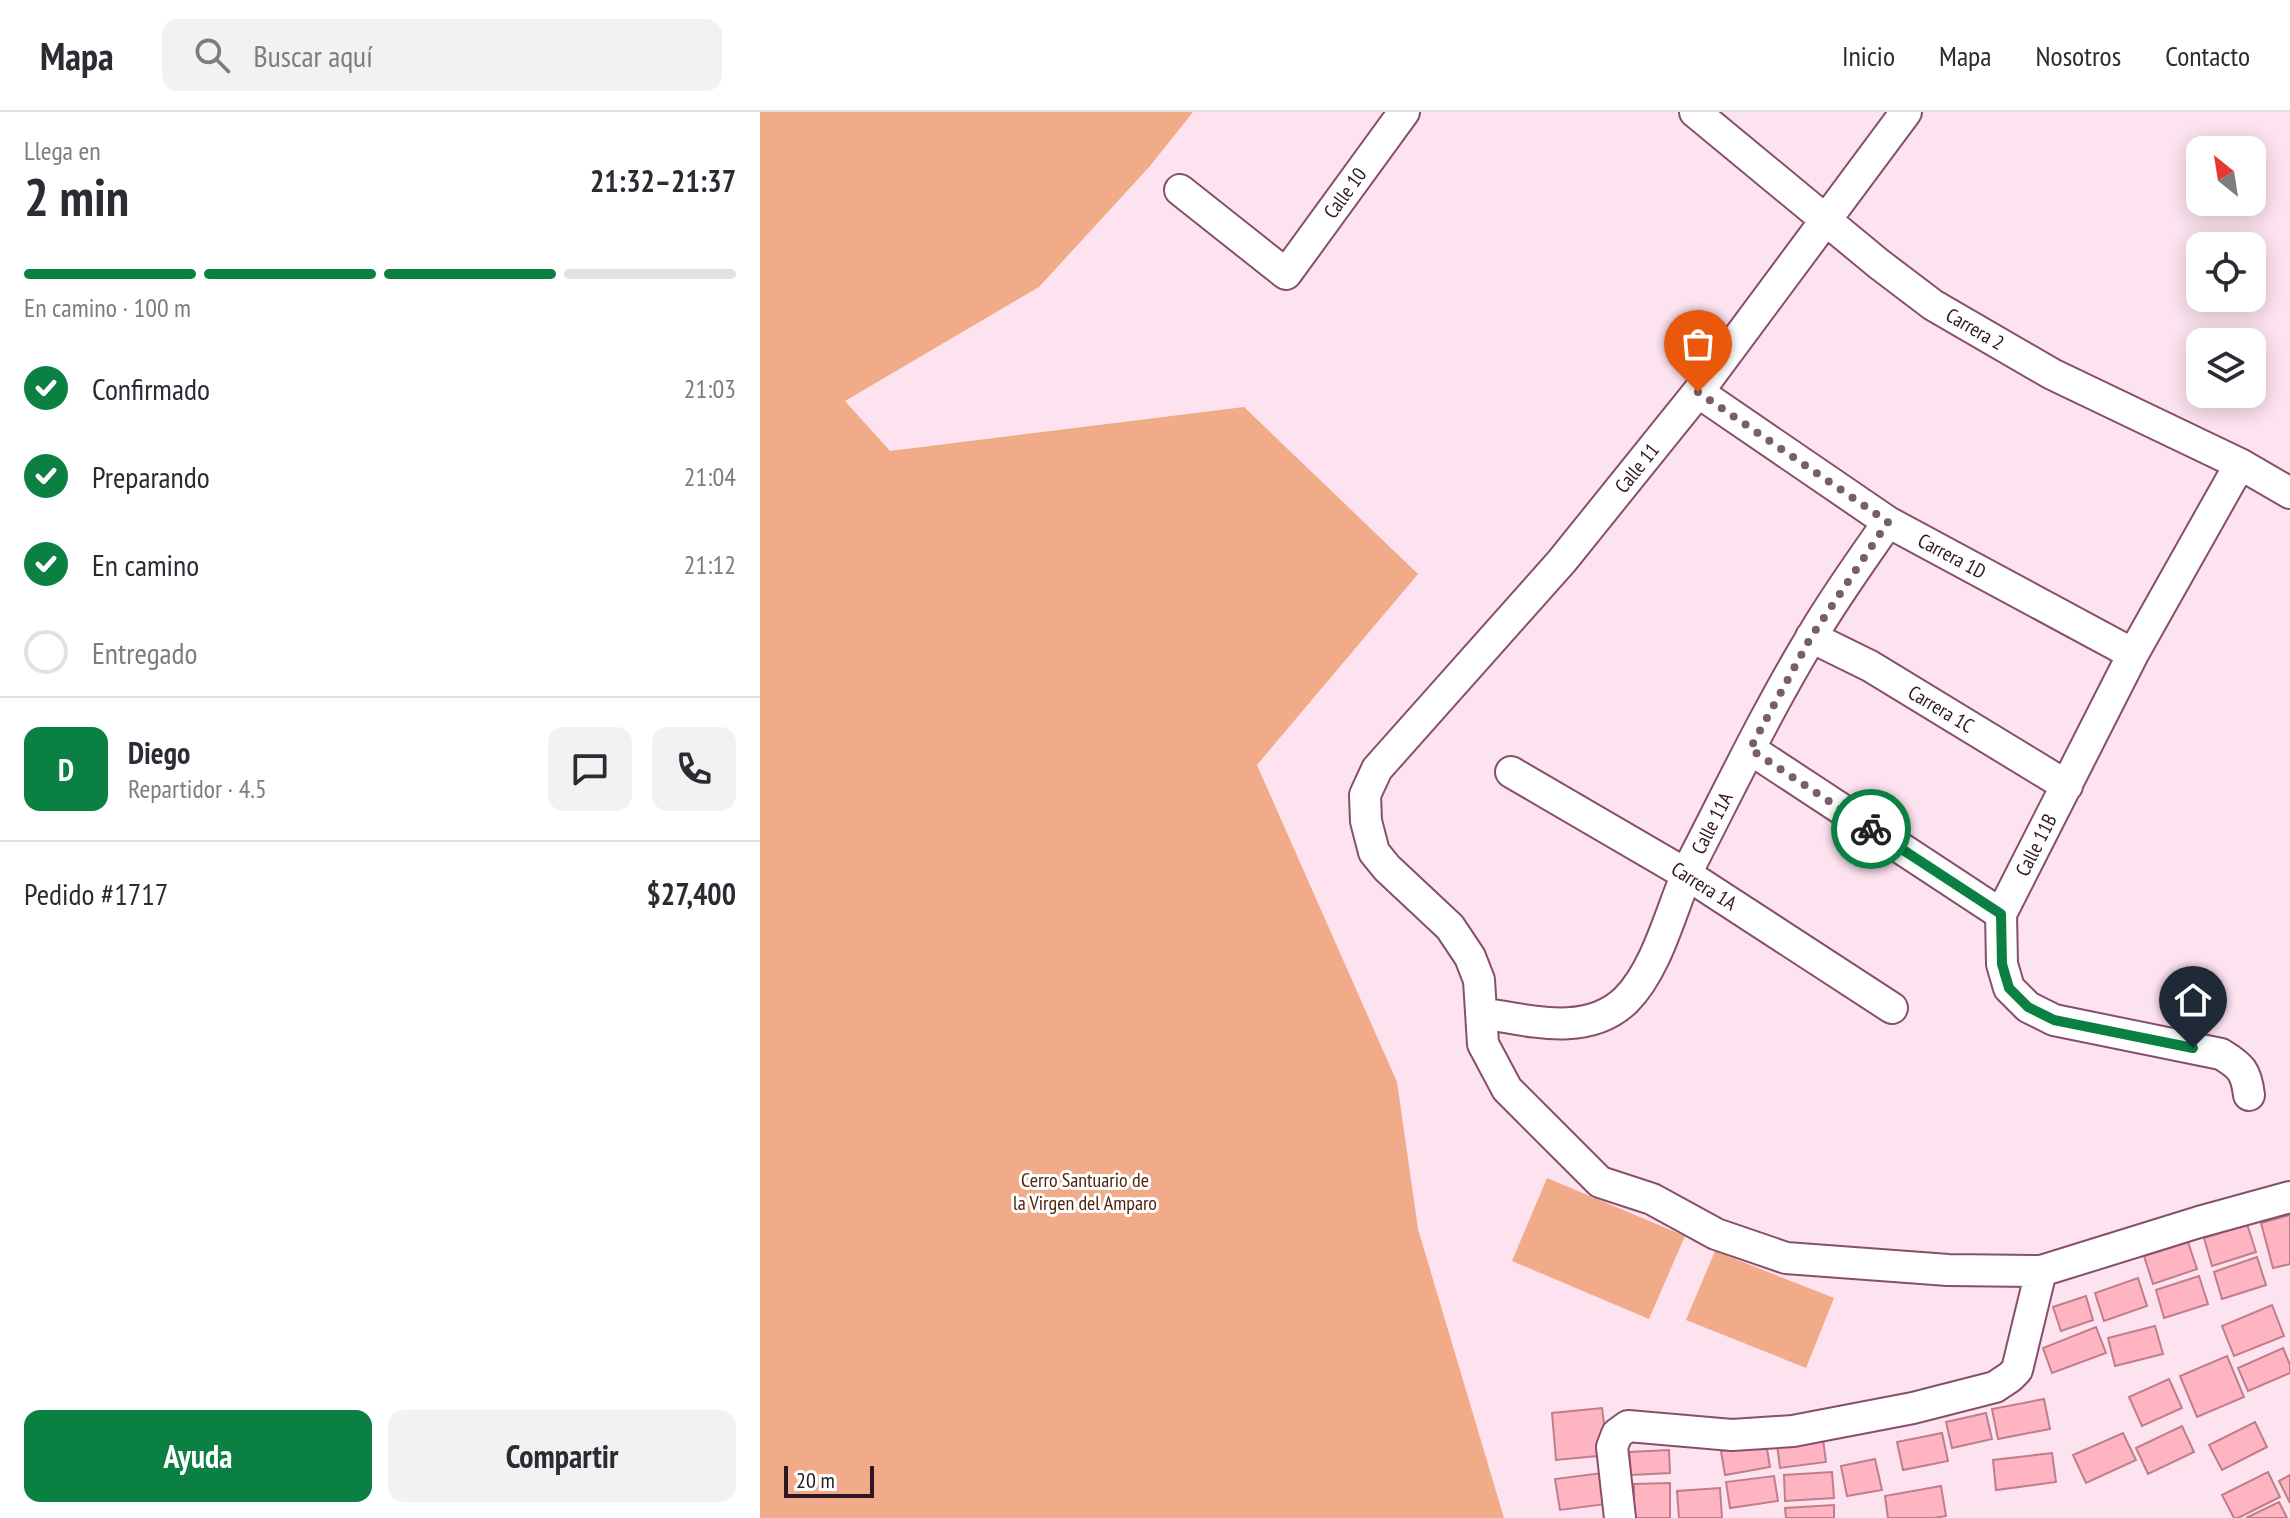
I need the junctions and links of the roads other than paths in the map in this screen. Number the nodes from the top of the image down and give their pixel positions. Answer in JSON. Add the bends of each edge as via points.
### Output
{"nodes":[{"id":1,"x":1404,"y":112,"type":"edge"},
{"id":2,"x":1695,"y":112,"type":"edge"},
{"id":3,"x":1906,"y":112,"type":"edge"},
{"id":4,"x":1180,"y":190,"type":"dead end"},
{"id":5,"x":1827,"y":219,"type":"junction"},
{"id":6,"x":1698,"y":392,"type":"junction"},
{"id":7,"x":2240,"y":464,"type":"junction"},
{"id":8,"x":2290,"y":493,"type":"edge"},
{"id":9,"x":1888,"y":522,"type":"junction"},
{"id":10,"x":1811,"y":637,"type":"junction"},
{"id":11,"x":2133,"y":654,"type":"junction"},
{"id":12,"x":1750,"y":749,"type":"junction"},
{"id":13,"x":1511,"y":772,"type":"dead end"},
{"id":14,"x":2067,"y":786,"type":"junction"},
{"id":15,"x":1686,"y":874,"type":"junction"},
{"id":16,"x":2001,"y":914,"type":"junction"},
{"id":17,"x":1892,"y":1008,"type":"dead end"},
{"id":18,"x":1481,"y":1013,"type":"junction"},
{"id":19,"x":2249,"y":1095,"type":"dead end"},
{"id":20,"x":2290,"y":1197,"type":"edge"},
{"id":21,"x":2041,"y":1271,"type":"junction"},
{"id":22,"x":1620,"y":1518,"type":"edge"}],
"edges":[{"from":1,"to":4,"type":"street","name":"Calle 10","via":[[1286,274]]},
{"from":2,"to":5,"type":"street","name":"Carrera 2"},
{"from":3,"to":5,"type":"street","name":"Calle 11"},
{"from":5,"to":6,"type":"street","name":"Calle 11"},
{"from":5,"to":7,"type":"street","name":"Carrera 2","via":[[1933,305],[2052,374]]},
{"from":6,"to":9,"type":"street","name":"Carrera 1D"},
{"from":6,"to":18,"type":"street","name":"Calle 11","via":[[1562,561],[1377,769],[1365,795],[1374,852],[1450,927],[1470,957],[1479,980]]},
{"from":7,"to":8,"type":"street","name":"Carrera 2"},
{"from":7,"to":11,"type":"street","name":"Calle 11B"},
{"from":9,"to":10,"type":"street","name":"Calle 11A"},
{"from":9,"to":11,"type":"street","name":"Carrera 1D"},
{"from":10,"to":12,"type":"street","name":"Calle 11A"},
{"from":10,"to":14,"type":"street","name":"Carrera 1C","via":[[1870,666]]},
{"from":11,"to":14,"type":"street","name":"Calle 11B"},
{"from":12,"to":15,"type":"street","name":"Calle 11A"},
{"from":12,"to":16,"type":"street"},
{"from":13,"to":15,"type":"street","name":"Carrera 1A"},
{"from":14,"to":16,"type":"street","name":"Calle 11B"},
{"from":15,"to":17,"type":"street","name":"Carrera 1A"},
{"from":15,"to":18,"type":"street","name":"Calle 11A","via":[[1668,924],[1626,1000],[1579,1022],[1556,1024]]},
{"from":16,"to":19,"type":"street","name":"Calle 11B","via":[[2002,964],[2009,988],[2028,1007],[2054,1020],[2221,1054],[2247,1077]]},
{"from":18,"to":21,"type":"street","via":[[1483,1044],[1507,1089],[1600,1182],[1652,1199],[1716,1234],[1786,1258]]},
{"from":20,"to":21,"type":"street"},
{"from":21,"to":22,"type":"street","via":[[2017,1370],[1995,1387],[1793,1431],[1732,1435],[1628,1426],[1612,1447]]}]}
